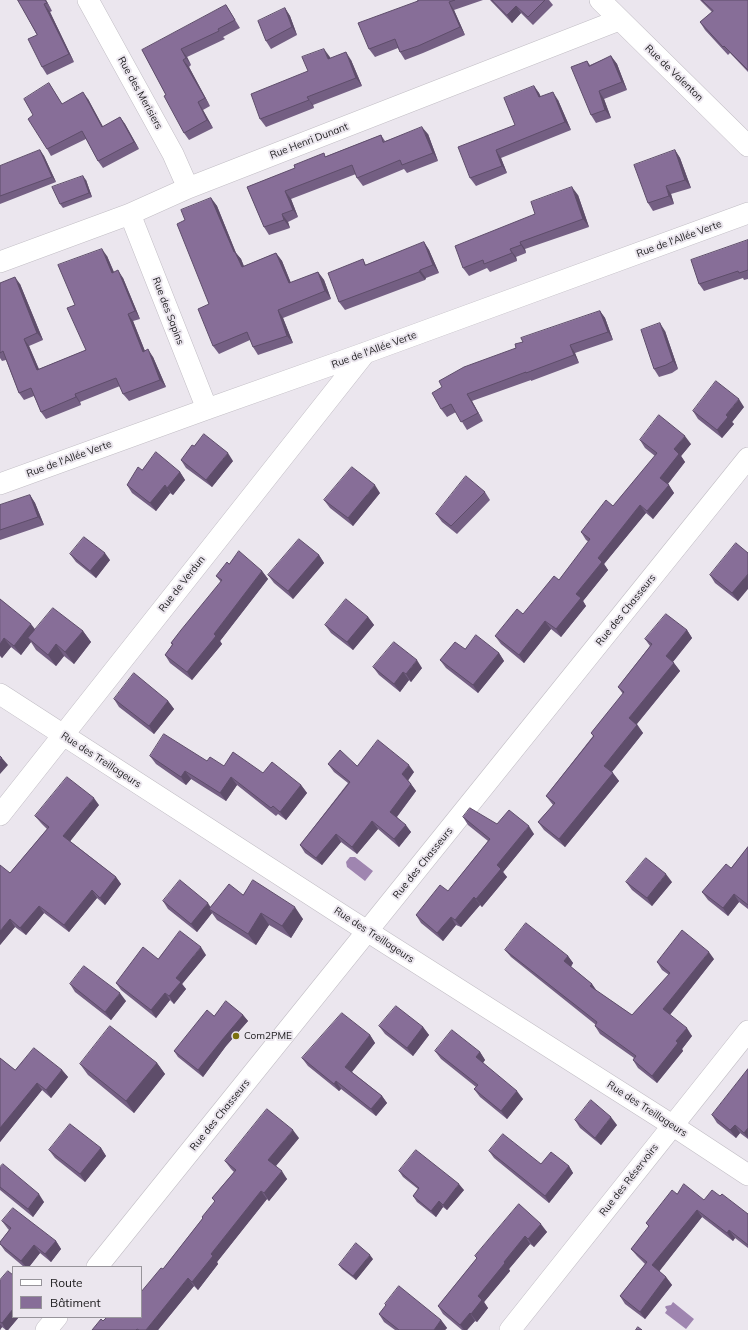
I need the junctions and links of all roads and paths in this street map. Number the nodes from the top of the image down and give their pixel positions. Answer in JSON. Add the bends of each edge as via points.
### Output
{"nodes":[{"id":1,"x":88,"y":0,"type":"edge"},
{"id":2,"x":600,"y":0,"type":"edge"},
{"id":3,"x":619,"y":20,"type":"junction"},
{"id":4,"x":748,"y":146,"type":"edge"},
{"id":5,"x":188,"y":188,"type":"junction"},
{"id":6,"x":748,"y":213,"type":"edge"},
{"id":7,"x":130,"y":214,"type":"junction"},
{"id":8,"x":0,"y":262,"type":"edge"},
{"id":9,"x":365,"y":353,"type":"junction"},
{"id":10,"x":207,"y":409,"type":"junction"},
{"id":11,"x":748,"y":458,"type":"edge"},
{"id":12,"x":0,"y":484,"type":"edge"},
{"id":13,"x":0,"y":694,"type":"edge"},
{"id":14,"x":64,"y":735,"type":"junction"},
{"id":15,"x":0,"y":815,"type":"edge"},
{"id":16,"x":368,"y":932,"type":"junction"},
{"id":17,"x":748,"y":1031,"type":"edge"},
{"id":18,"x":672,"y":1125,"type":"junction"},
{"id":19,"x":748,"y":1175,"type":"edge"},
{"id":20,"x":98,"y":1266,"type":"edge"},
{"id":21,"x":56,"y":1318,"type":"edge"},
{"id":22,"x":46,"y":1330,"type":"edge"},
{"id":23,"x":510,"y":1330,"type":"edge"}],
"edges":[{"from":1,"to":5,"type":"street","name":"Rue des Merisiers","via":[[174,154]]},
{"from":2,"to":3,"type":"street","name":"Rue de Valenton"},
{"from":3,"to":4,"type":"street","name":"Rue de Valenton"},
{"from":3,"to":5,"type":"street","name":"Rue Henri Dunant"},
{"from":5,"to":7,"type":"street","name":"Rue Henri Dunant"},
{"from":6,"to":9,"type":"street","name":"Rue de l'Allée Verte"},
{"from":7,"to":8,"type":"street","name":"Rue Henri Dunant"},
{"from":7,"to":10,"type":"street","name":"Rue des Sapins"},
{"from":9,"to":10,"type":"street","name":"Rue de l'Allée Verte"},
{"from":9,"to":14,"type":"street","name":"Rue de Verdun"},
{"from":10,"to":12,"type":"street","name":"Rue de l'Allée Verte"},
{"from":11,"to":16,"type":"street","name":"Rue des Chasseurs"},
{"from":13,"to":14,"type":"street","name":"Rue des Treillageurs"},
{"from":14,"to":15,"type":"street","name":"Rue de Verdun"},
{"from":14,"to":16,"type":"street","name":"Rue des Treillageurs"},
{"from":16,"to":18,"type":"street","name":"Rue des Treillageurs"},
{"from":16,"to":20,"type":"street","name":"Rue des Chasseurs"},
{"from":17,"to":18,"type":"street","name":"Rue des Réservoirs"},
{"from":18,"to":19,"type":"street","name":"Rue des Treillageurs"},
{"from":18,"to":23,"type":"street","name":"Rue des Réservoirs"},
{"from":21,"to":22,"type":"street"}]}
